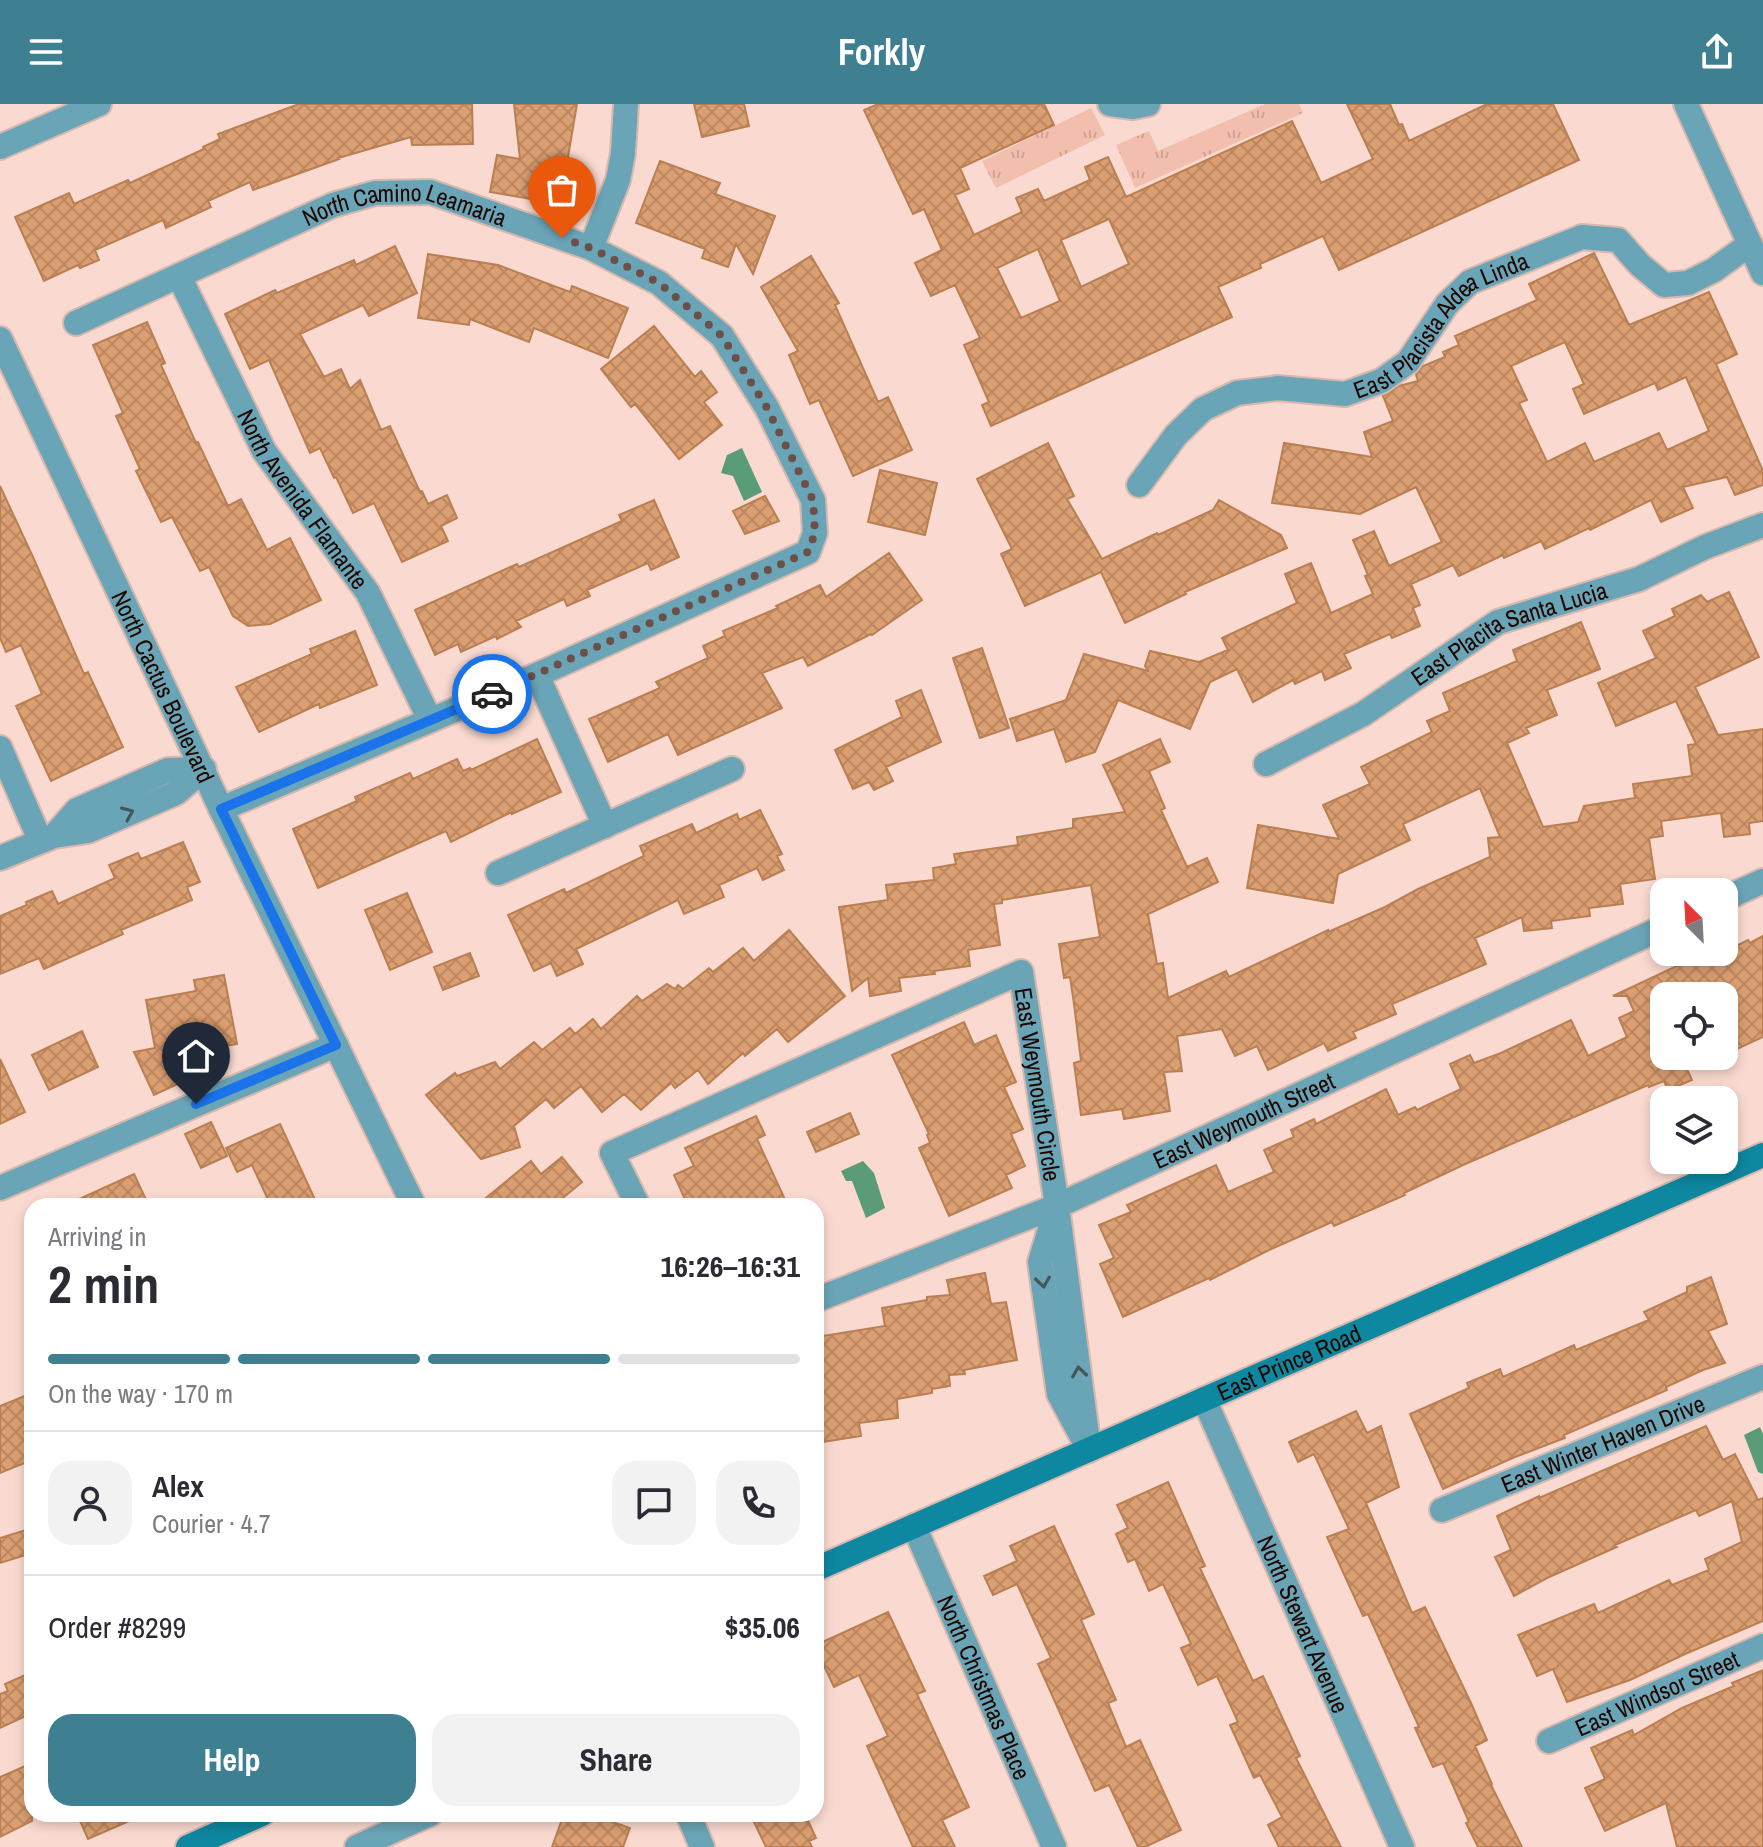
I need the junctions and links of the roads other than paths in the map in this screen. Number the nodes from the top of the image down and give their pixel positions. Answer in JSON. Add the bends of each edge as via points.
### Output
{"nodes":[{"id":1,"x":99,"y":104,"type":"edge"},
{"id":2,"x":626,"y":104,"type":"edge"},
{"id":3,"x":1110,"y":104,"type":"edge"},
{"id":4,"x":1148,"y":104,"type":"edge"},
{"id":5,"x":1686,"y":104,"type":"edge"},
{"id":6,"x":0,"y":147,"type":"edge"},
{"id":7,"x":1750,"y":244,"type":"junction"},
{"id":8,"x":591,"y":248,"type":"junction"},
{"id":9,"x":1763,"y":273,"type":"edge"},
{"id":10,"x":179,"y":276,"type":"junction"},
{"id":11,"x":76,"y":323,"type":"dead end"},
{"id":12,"x":0,"y":339,"type":"edge"},
{"id":13,"x":1139,"y":485,"type":"dead end"},
{"id":14,"x":1763,"y":525,"type":"edge"},
{"id":15,"x":537,"y":675,"type":"junction"},
{"id":16,"x":430,"y":720,"type":"junction"},
{"id":17,"x":0,"y":748,"type":"edge"},
{"id":18,"x":1266,"y":764,"type":"dead end"},
{"id":19,"x":204,"y":769,"type":"junction"},
{"id":20,"x":732,"y":769,"type":"dead end"},
{"id":21,"x":221,"y":809,"type":"junction"},
{"id":22,"x":605,"y":826,"type":"junction"},
{"id":23,"x":47,"y":838,"type":"junction"},
{"id":24,"x":0,"y":858,"type":"edge"},
{"id":25,"x":498,"y":873,"type":"dead end"},
{"id":26,"x":1763,"y":881,"type":"edge"},
{"id":27,"x":1738,"y":893,"type":"edge"},
{"id":28,"x":1650,"y":933,"type":"edge"},
{"id":29,"x":336,"y":1045,"type":"junction"},
{"id":30,"x":1763,"y":1155,"type":"edge"},
{"id":31,"x":0,"y":1188,"type":"edge"},
{"id":32,"x":410,"y":1198,"type":"edge"},
{"id":33,"x":634,"y":1198,"type":"edge"},
{"id":34,"x":1057,"y":1206,"type":"junction"},
{"id":35,"x":824,"y":1297,"type":"edge"},
{"id":36,"x":1763,"y":1377,"type":"edge"},
{"id":37,"x":1204,"y":1399,"type":"junction"},
{"id":38,"x":1089,"y":1450,"type":"junction"},
{"id":39,"x":1442,"y":1510,"type":"dead end"},
{"id":40,"x":914,"y":1526,"type":"junction"},
{"id":41,"x":824,"y":1565,"type":"edge"},
{"id":42,"x":1763,"y":1646,"type":"edge"},
{"id":43,"x":1549,"y":1741,"type":"dead end"},
{"id":44,"x":244,"y":1822,"type":"edge"},
{"id":45,"x":412,"y":1822,"type":"edge"},
{"id":46,"x":691,"y":1822,"type":"edge"},
{"id":47,"x":188,"y":1847,"type":"edge"},
{"id":48,"x":357,"y":1847,"type":"edge"},
{"id":49,"x":702,"y":1847,"type":"edge"},
{"id":50,"x":1054,"y":1847,"type":"edge"},
{"id":51,"x":1402,"y":1847,"type":"edge"}],
"edges":[{"from":1,"to":6,"type":"street"},
{"from":2,"to":8,"type":"street","via":[[618,180]]},
{"from":3,"to":4,"type":"street"},
{"from":5,"to":7,"type":"street"},
{"from":7,"to":9,"type":"street"},
{"from":7,"to":13,"type":"street","name":"East Placista Aldea Linda","via":[[1688,283],[1664,285],[1618,240],[1582,237],[1470,282],[1447,304],[1408,362],[1381,381],[1345,394],[1278,388],[1237,393],[1203,409]]},
{"from":8,"to":10,"type":"street","name":"North Camino Leamaria","via":[[430,192],[375,193],[333,205]]},
{"from":8,"to":15,"type":"street","name":"North Camino Leamaria","via":[[659,283],[722,336],[767,408],[813,500],[815,533],[808,552]]},
{"from":10,"to":11,"type":"street","name":"North Camino Leamaria"},
{"from":10,"to":16,"type":"street","name":"North Avenida Flamante","via":[[264,451],[368,593]]},
{"from":12,"to":19,"type":"street","name":"North Cactus Boulevard"},
{"from":14,"to":18,"type":"street","name":"East Placita Santa Lucia","via":[[1639,579],[1498,622],[1363,714]]},
{"from":15,"to":16,"type":"street"},
{"from":15,"to":22,"type":"street"},
{"from":16,"to":21,"type":"street"},
{"from":17,"to":23,"type":"street"},
{"from":19,"to":21,"type":"street","name":"North Cactus Boulevard"},
{"from":19,"to":23,"type":"street","via":[[176,793],[88,831]]},
{"from":20,"to":22,"type":"street"},
{"from":21,"to":29,"type":"street","name":"North Cactus Boulevard"},
{"from":22,"to":25,"type":"street"},
{"from":23,"to":24,"type":"street"},
{"from":26,"to":27,"type":"street"},
{"from":28,"to":34,"type":"street","name":"East Weymouth Street"},
{"from":29,"to":31,"type":"street"},
{"from":29,"to":32,"type":"street","name":"North Cactus Boulevard"},
{"from":30,"to":37,"type":"main road","name":"East Prince Road"},
{"from":33,"to":34,"type":"street","name":"East Weymouth Circle","via":[[612,1153],[1021,972]]},
{"from":34,"to":35,"type":"street","name":"East Weymouth Street"},
{"from":34,"to":38,"type":"street","via":[[1040,1262],[1059,1394]]},
{"from":36,"to":39,"type":"street","name":"East Winter Haven Drive"},
{"from":37,"to":38,"type":"main road","name":"East Prince Road"},
{"from":37,"to":51,"type":"street","name":"North Stewart Avenue"},
{"from":38,"to":40,"type":"main road","name":"East Prince Road"},
{"from":40,"to":41,"type":"main road","name":"East Prince Road"},
{"from":40,"to":50,"type":"street","name":"North Christmas Place"},
{"from":42,"to":43,"type":"street","name":"East Windsor Street"},
{"from":44,"to":47,"type":"main road"},
{"from":45,"to":48,"type":"street"},
{"from":46,"to":49,"type":"street"}]}
